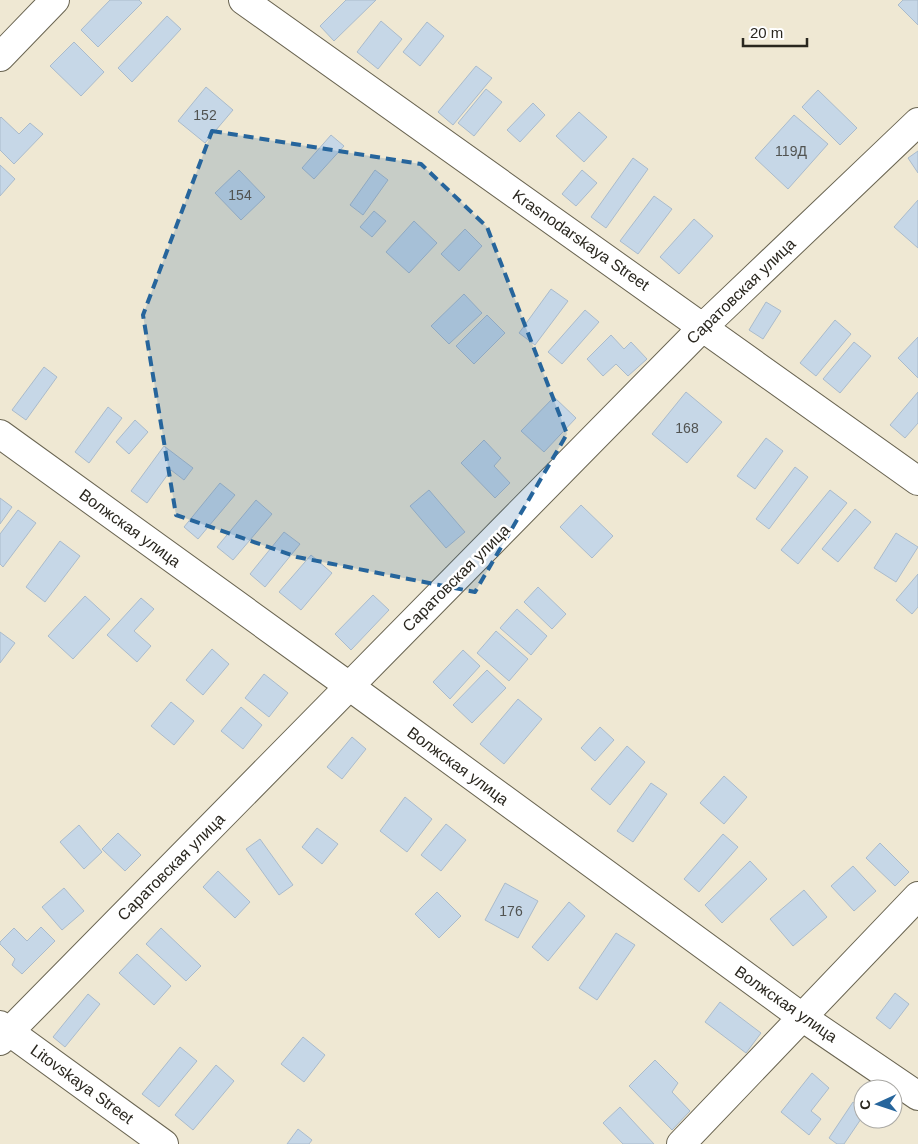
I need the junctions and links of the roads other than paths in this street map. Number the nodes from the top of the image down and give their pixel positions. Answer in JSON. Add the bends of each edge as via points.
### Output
{"nodes":[{"id":1,"x":55,"y":0,"type":"edge"},
{"id":2,"x":243,"y":0,"type":"edge"},
{"id":3,"x":0,"y":57,"type":"edge"},
{"id":4,"x":918,"y":122,"type":"edge"},
{"id":5,"x":703,"y":327,"type":"junction"},
{"id":6,"x":0,"y":434,"type":"edge"},
{"id":7,"x":918,"y":481,"type":"edge"},
{"id":8,"x":349,"y":686,"type":"junction"},
{"id":9,"x":918,"y":896,"type":"edge"},
{"id":10,"x":802,"y":1017,"type":"junction"},
{"id":11,"x":3,"y":1032,"type":"edge"},
{"id":12,"x":918,"y":1096,"type":"edge"},
{"id":13,"x":164,"y":1144,"type":"edge"},
{"id":14,"x":681,"y":1144,"type":"edge"}],
"edges":[{"from":1,"to":3,"type":"street"},
{"from":2,"to":5,"type":"street","name":"Krasnodarskaya Street"},
{"from":4,"to":5,"type":"street","name":"Саратовская улица"},
{"from":5,"to":7,"type":"street","name":"Krasnodarskaya Street"},
{"from":5,"to":8,"type":"street","name":"Саратовская улица"},
{"from":6,"to":8,"type":"street","name":"Волжская улица"},
{"from":8,"to":10,"type":"street","name":"Волжская улица"},
{"from":8,"to":11,"type":"street","name":"Саратовская улица"},
{"from":9,"to":10,"type":"street"},
{"from":10,"to":12,"type":"street","name":"Волжская улица"},
{"from":10,"to":14,"type":"street"},
{"from":11,"to":13,"type":"street","name":"Litovskaya Street"}]}
